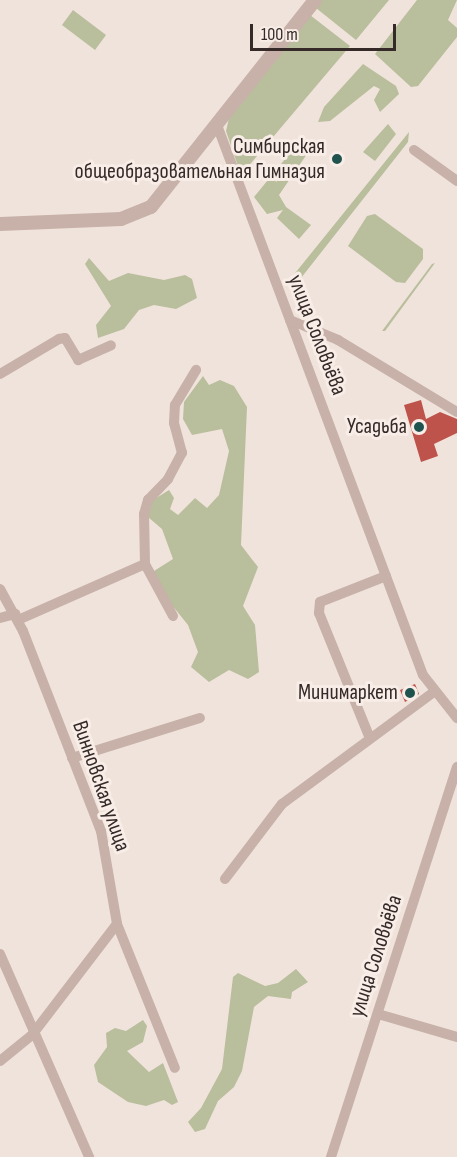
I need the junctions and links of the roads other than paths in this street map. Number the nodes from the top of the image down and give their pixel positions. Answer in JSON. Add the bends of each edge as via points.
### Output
{"nodes":[{"id":1,"x":315,"y":0,"type":"edge"},
{"id":2,"x":217,"y":125,"type":"junction"},
{"id":3,"x":414,"y":150,"type":"dead end"},
{"id":4,"x":457,"y":181,"type":"edge"},
{"id":5,"x":0,"y":224,"type":"edge"},
{"id":6,"x":290,"y":320,"type":"junction"},
{"id":7,"x":111,"y":345,"type":"dead end"},
{"id":8,"x":196,"y":370,"type":"dead end"},
{"id":9,"x":0,"y":374,"type":"edge"},
{"id":10,"x":457,"y":412,"type":"edge"},
{"id":11,"x":145,"y":564,"type":"junction"},
{"id":12,"x":387,"y":576,"type":"junction"},
{"id":13,"x":0,"y":589,"type":"edge"},
{"id":14,"x":173,"y":616,"type":"dead end"},
{"id":15,"x":16,"y":617,"type":"junction"},
{"id":16,"x":0,"y":618,"type":"edge"},
{"id":17,"x":434,"y":692,"type":"junction"},
{"id":18,"x":200,"y":718,"type":"dead end"},
{"id":19,"x":457,"y":718,"type":"edge"},
{"id":20,"x":369,"y":736,"type":"junction"},
{"id":21,"x":72,"y":758,"type":"junction"},
{"id":22,"x":457,"y":767,"type":"edge"},
{"id":23,"x":225,"y":879,"type":"dead end"},
{"id":24,"x":117,"y":924,"type":"junction"},
{"id":25,"x":0,"y":954,"type":"edge"},
{"id":26,"x":378,"y":1014,"type":"junction"},
{"id":27,"x":32,"y":1035,"type":"junction"},
{"id":28,"x":457,"y":1037,"type":"edge"},
{"id":29,"x":0,"y":1061,"type":"edge"},
{"id":30,"x":175,"y":1068,"type":"dead end"},
{"id":31,"x":89,"y":1157,"type":"edge"},
{"id":32,"x":331,"y":1157,"type":"edge"}],
"edges":[{"from":1,"to":2,"type":"street"},
{"from":2,"to":5,"type":"street","via":[[163,194],[138,214],[103,221]]},
{"from":2,"to":6,"type":"street","name":"улица Соловьёва"},
{"from":3,"to":4,"type":"street"},
{"from":6,"to":10,"type":"street","via":[[328,335]]},
{"from":6,"to":12,"type":"street","name":"улица Соловьёва"},
{"from":7,"to":9,"type":"street","via":[[78,360],[65,338],[59,339]]},
{"from":8,"to":11,"type":"street","via":[[175,405],[174,423],[182,453],[168,479],[148,500]]},
{"from":11,"to":14,"type":"street"},
{"from":11,"to":15,"type":"street"},
{"from":12,"to":17,"type":"street","name":"улица Соловьёва","via":[[423,675]]},
{"from":12,"to":20,"type":"street","via":[[320,602],[319,613]]},
{"from":13,"to":15,"type":"street","name":"Винновская улица"},
{"from":15,"to":16,"type":"street"},
{"from":15,"to":21,"type":"street","name":"Винновская улица"},
{"from":17,"to":19,"type":"street","name":"улица Соловьёва"},
{"from":17,"to":20,"type":"street"},
{"from":18,"to":21,"type":"street"},
{"from":20,"to":23,"type":"street","via":[[282,804]]},
{"from":21,"to":24,"type":"street","name":"Винновская улица","via":[[101,831]]},
{"from":22,"to":26,"type":"street","name":"улица Соловьёва"},
{"from":24,"to":27,"type":"street"},
{"from":24,"to":30,"type":"street","name":"Винновская улица"},
{"from":25,"to":27,"type":"street"},
{"from":26,"to":28,"type":"street"},
{"from":26,"to":32,"type":"street","name":"улица Соловьёва"},
{"from":27,"to":29,"type":"street"},
{"from":27,"to":31,"type":"street"}]}
